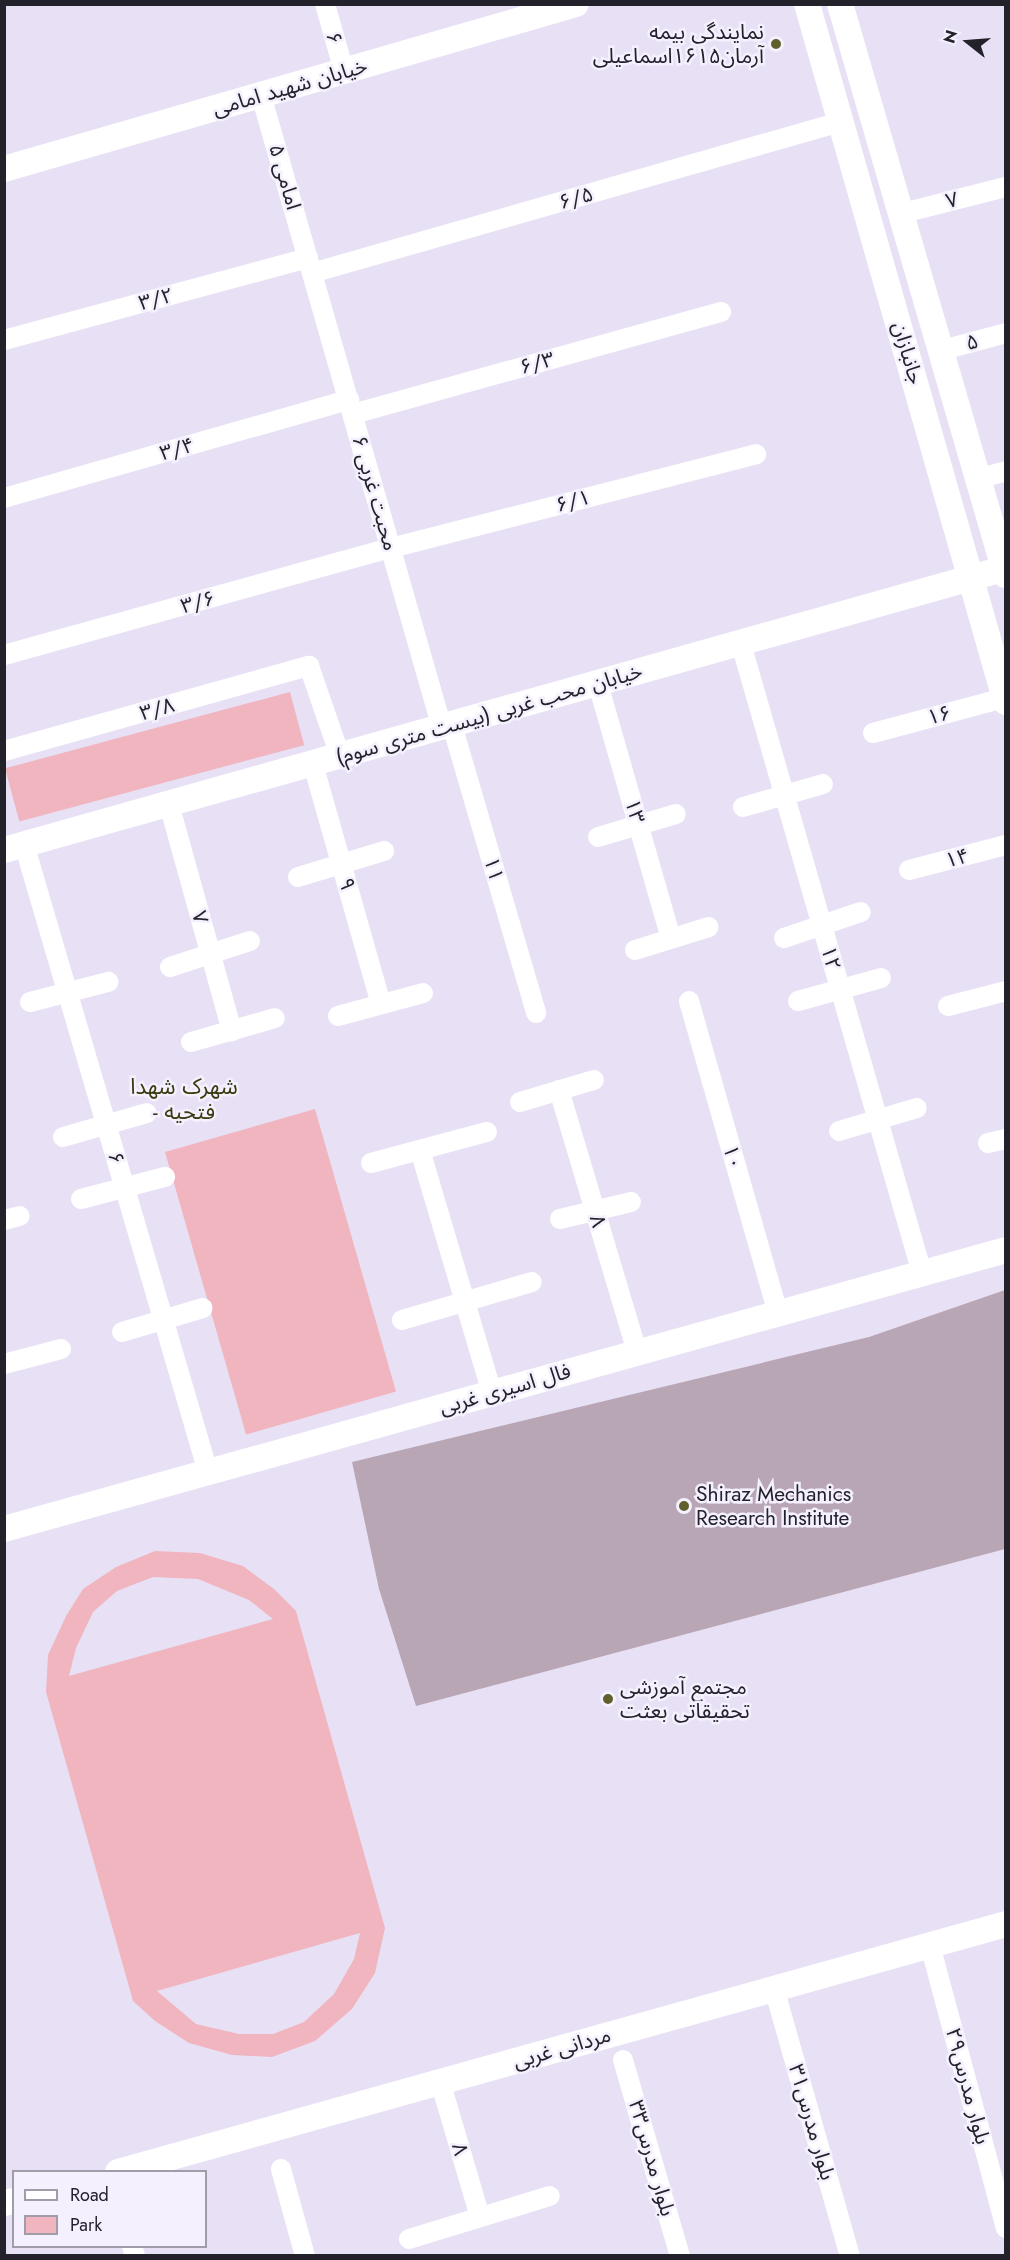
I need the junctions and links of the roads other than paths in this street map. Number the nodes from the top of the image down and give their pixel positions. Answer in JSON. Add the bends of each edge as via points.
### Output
{"nodes":[{"id":1,"x":325,"y":4,"type":"edge"},
{"id":2,"x":576,"y":4,"type":"edge"},
{"id":3,"x":807,"y":4,"type":"edge"},
{"id":4,"x":840,"y":4,"type":"edge"},
{"id":5,"x":344,"y":71,"type":"junction"},
{"id":6,"x":261,"y":95,"type":"junction"},
{"id":7,"x":840,"y":122,"type":"junction"},
{"id":8,"x":4,"y":169,"type":"edge"},
{"id":9,"x":1005,"y":187,"type":"edge"},
{"id":10,"x":899,"y":214,"type":"junction"},
{"id":11,"x":870,"y":223,"type":"junction"},
{"id":12,"x":310,"y":266,"type":"junction"},
{"id":13,"x":721,"y":312,"type":"dead end"},
{"id":14,"x":1005,"y":333,"type":"edge"},
{"id":15,"x":4,"y":340,"type":"edge"},
{"id":16,"x":939,"y":351,"type":"junction"},
{"id":17,"x":350,"y":407,"type":"junction"},
{"id":18,"x":756,"y":454,"type":"dead end"},
{"id":19,"x":1005,"y":471,"type":"edge"},
{"id":20,"x":977,"y":479,"type":"junction"},
{"id":21,"x":4,"y":498,"type":"edge"},
{"id":22,"x":391,"y":548,"type":"junction"},
{"id":23,"x":1005,"y":570,"type":"edge"},
{"id":24,"x":973,"y":579,"type":"junction"},
{"id":25,"x":741,"y":644,"type":"junction"},
{"id":26,"x":4,"y":655,"type":"edge"},
{"id":27,"x":598,"y":684,"type":"junction"},
{"id":28,"x":1005,"y":700,"type":"edge"},
{"id":29,"x":447,"y":726,"type":"junction"},
{"id":30,"x":873,"y":733,"type":"dead end"},
{"id":31,"x":4,"y":752,"type":"edge"},
{"id":32,"x":339,"y":756,"type":"junction"},
{"id":33,"x":313,"y":764,"type":"junction"},
{"id":34,"x":823,"y":784,"type":"dead end"},
{"id":35,"x":784,"y":795,"type":"junction"},
{"id":36,"x":169,"y":804,"type":"junction"},
{"id":37,"x":743,"y":807,"type":"dead end"},
{"id":38,"x":676,"y":814,"type":"dead end"},
{"id":39,"x":639,"y":825,"type":"junction"},
{"id":40,"x":598,"y":837,"type":"dead end"},
{"id":41,"x":1005,"y":845,"type":"edge"},
{"id":42,"x":14,"y":847,"type":"edge"},
{"id":43,"x":384,"y":851,"type":"dead end"},
{"id":44,"x":342,"y":864,"type":"junction"},
{"id":45,"x":909,"y":870,"type":"dead end"},
{"id":46,"x":298,"y":877,"type":"dead end"},
{"id":47,"x":861,"y":912,"type":"dead end"},
{"id":48,"x":822,"y":925,"type":"junction"},
{"id":49,"x":709,"y":927,"type":"dead end"},
{"id":50,"x":671,"y":938,"type":"junction"},
{"id":51,"x":784,"y":938,"type":"dead end"},
{"id":52,"x":250,"y":941,"type":"dead end"},
{"id":53,"x":635,"y":950,"type":"dead end"},
{"id":54,"x":210,"y":954,"type":"junction"},
{"id":55,"x":170,"y":967,"type":"dead end"},
{"id":56,"x":881,"y":978,"type":"dead end"},
{"id":57,"x":108,"y":982,"type":"dead end"},
{"id":58,"x":840,"y":989,"type":"junction"},
{"id":59,"x":1005,"y":991,"type":"edge"},
{"id":60,"x":68,"y":992,"type":"junction"},
{"id":61,"x":423,"y":993,"type":"dead end"},
{"id":62,"x":798,"y":1001,"type":"dead end"},
{"id":63,"x":30,"y":1002,"type":"dead end"},
{"id":64,"x":689,"y":1002,"type":"dead end"},
{"id":65,"x":381,"y":1004,"type":"junction"},
{"id":66,"x":948,"y":1006,"type":"dead end"},
{"id":67,"x":536,"y":1013,"type":"dead end"},
{"id":68,"x":338,"y":1016,"type":"dead end"},
{"id":69,"x":275,"y":1018,"type":"dead end"},
{"id":70,"x":232,"y":1031,"type":"junction"},
{"id":71,"x":191,"y":1042,"type":"dead end"},
{"id":72,"x":594,"y":1080,"type":"dead end"},
{"id":73,"x":559,"y":1090,"type":"junction"},
{"id":74,"x":520,"y":1102,"type":"dead end"},
{"id":75,"x":917,"y":1108,"type":"dead end"},
{"id":76,"x":147,"y":1113,"type":"dead end"},
{"id":77,"x":878,"y":1119,"type":"junction"},
{"id":78,"x":106,"y":1125,"type":"junction"},
{"id":79,"x":839,"y":1131,"type":"dead end"},
{"id":80,"x":487,"y":1132,"type":"dead end"},
{"id":81,"x":63,"y":1137,"type":"dead end"},
{"id":82,"x":420,"y":1150,"type":"junction"},
{"id":83,"x":371,"y":1163,"type":"dead end"},
{"id":84,"x":165,"y":1177,"type":"dead end"},
{"id":85,"x":125,"y":1187,"type":"junction"},
{"id":86,"x":81,"y":1199,"type":"dead end"},
{"id":87,"x":631,"y":1202,"type":"dead end"},
{"id":88,"x":595,"y":1211,"type":"junction"},
{"id":89,"x":560,"y":1219,"type":"dead end"},
{"id":90,"x":1005,"y":1250,"type":"edge"},
{"id":91,"x":922,"y":1273,"type":"junction"},
{"id":92,"x":531,"y":1282,"type":"dead end"},
{"id":93,"x":465,"y":1302,"type":"junction"},
{"id":94,"x":203,"y":1308,"type":"dead end"},
{"id":95,"x":778,"y":1313,"type":"junction"},
{"id":96,"x":164,"y":1320,"type":"junction"},
{"id":97,"x":402,"y":1320,"type":"dead end"},
{"id":98,"x":122,"y":1332,"type":"dead end"},
{"id":99,"x":61,"y":1349,"type":"dead end"},
{"id":100,"x":637,"y":1353,"type":"junction"},
{"id":101,"x":4,"y":1364,"type":"edge"},
{"id":102,"x":492,"y":1393,"type":"junction"},
{"id":103,"x":208,"y":1472,"type":"junction"},
{"id":104,"x":6,"y":1523,"type":"edge"},
{"id":105,"x":1005,"y":1924,"type":"edge"},
{"id":106,"x":930,"y":1945,"type":"junction"},
{"id":107,"x":774,"y":1988,"type":"junction"},
{"id":108,"x":623,"y":2060,"type":"dead end"},
{"id":109,"x":440,"y":2081,"type":"junction"},
{"id":110,"x":281,"y":2169,"type":"dead end"},
{"id":111,"x":125,"y":2170,"type":"edge"},
{"id":112,"x":550,"y":2196,"type":"dead end"},
{"id":113,"x":480,"y":2217,"type":"junction"},
{"id":114,"x":1005,"y":2228,"type":"edge"},
{"id":115,"x":409,"y":2239,"type":"dead end"},
{"id":116,"x":305,"y":2256,"type":"edge"},
{"id":117,"x":680,"y":2256,"type":"edge"},
{"id":118,"x":850,"y":2256,"type":"edge"}],
"edges":[{"from":1,"to":5,"type":"street","name":"۶"},
{"from":2,"to":5,"type":"street","name":"خیابان شهید امامی"},
{"from":3,"to":7,"type":"street","name":"جانبازان"},
{"from":4,"to":10,"type":"street","name":"جانبازان"},
{"from":5,"to":6,"type":"street","name":"خیابان شهید امامی"},
{"from":6,"to":8,"type":"street","name":"خیابان شهید امامی"},
{"from":6,"to":12,"type":"street","name":"امامی ۵"},
{"from":7,"to":11,"type":"street","name":"جانبازان"},
{"from":7,"to":12,"type":"street","name":"۶/۵"},
{"from":9,"to":10,"type":"street","name":"۷"},
{"from":10,"to":11,"type":"street"},
{"from":10,"to":16,"type":"street","name":"جانبازان"},
{"from":11,"to":24,"type":"street","name":"جانبازان"},
{"from":12,"to":15,"type":"street","name":"۳/۲"},
{"from":12,"to":17,"type":"street","name":"محبت غربی ۶"},
{"from":13,"to":17,"type":"street","name":"۶/۳"},
{"from":14,"to":16,"type":"street","name":"۵"},
{"from":16,"to":20,"type":"street","name":"جانبازان"},
{"from":17,"to":21,"type":"street","name":"۳/۴"},
{"from":17,"to":22,"type":"street","name":"محبت غربی ۶"},
{"from":18,"to":22,"type":"street","name":"۶/۱"},
{"from":19,"to":20,"type":"street"},
{"from":20,"to":23,"type":"street","name":"جانبازان"},
{"from":22,"to":26,"type":"street","name":"۳/۶"},
{"from":22,"to":29,"type":"street","name":"محبت غربی ۶"},
{"from":23,"to":24,"type":"street","name":"خیابان محب غربی (بیست متری سوم)"},
{"from":24,"to":25,"type":"street","name":"خیابان محب غربی (بیست متری سوم)"},
{"from":24,"to":28,"type":"street","name":"جانبازان"},
{"from":25,"to":27,"type":"street","name":"خیابان محب غربی (بیست متری سوم)"},
{"from":25,"to":35,"type":"street","name":"۱۲"},
{"from":27,"to":29,"type":"street","name":"خیابان محب غربی (بیست متری سوم)"},
{"from":27,"to":39,"type":"street","name":"۱۳"},
{"from":28,"to":30,"type":"street","name":"۱۶"},
{"from":29,"to":32,"type":"street","name":"خیابان محب غربی (بیست متری سوم)"},
{"from":29,"to":67,"type":"street","name":"۱۱"},
{"from":31,"to":32,"type":"street","name":"۳/۸","via":[[309,666]]},
{"from":32,"to":33,"type":"street","name":"خیابان محب غربی (بیست متری سوم)"},
{"from":33,"to":36,"type":"street","name":"خیابان محب غربی (بیست متری سوم)"},
{"from":33,"to":44,"type":"street","name":"۹"},
{"from":34,"to":35,"type":"street"},
{"from":35,"to":37,"type":"street"},
{"from":35,"to":48,"type":"street","name":"۱۲"},
{"from":36,"to":42,"type":"street","name":"خیابان محب غربی (بیست متری سوم)"},
{"from":36,"to":54,"type":"street","name":"۷"},
{"from":38,"to":39,"type":"street"},
{"from":39,"to":40,"type":"street"},
{"from":39,"to":50,"type":"street","name":"۱۳"},
{"from":41,"to":45,"type":"street","name":"۱۴"},
{"from":42,"to":60,"type":"street","name":"۶"},
{"from":43,"to":44,"type":"street"},
{"from":44,"to":46,"type":"street"},
{"from":44,"to":65,"type":"street","name":"۹"},
{"from":47,"to":48,"type":"street"},
{"from":48,"to":51,"type":"street"},
{"from":48,"to":58,"type":"street","name":"۱۲"},
{"from":49,"to":50,"type":"street"},
{"from":50,"to":53,"type":"street"},
{"from":52,"to":54,"type":"street"},
{"from":54,"to":55,"type":"street"},
{"from":54,"to":70,"type":"street","name":"۷"},
{"from":56,"to":58,"type":"street"},
{"from":57,"to":60,"type":"street"},
{"from":58,"to":62,"type":"street"},
{"from":58,"to":77,"type":"street","name":"۱۲"},
{"from":59,"to":66,"type":"street"},
{"from":60,"to":63,"type":"street"},
{"from":60,"to":78,"type":"street","name":"۶"},
{"from":61,"to":65,"type":"street"},
{"from":64,"to":95,"type":"street","name":"۱۰"},
{"from":65,"to":68,"type":"street"},
{"from":69,"to":70,"type":"street"},
{"from":70,"to":71,"type":"street"},
{"from":72,"to":73,"type":"street"},
{"from":73,"to":74,"type":"street"},
{"from":73,"to":88,"type":"street","name":"۸"},
{"from":75,"to":77,"type":"street"},
{"from":76,"to":78,"type":"street"},
{"from":77,"to":79,"type":"street"},
{"from":77,"to":91,"type":"street","name":"۱۲"},
{"from":78,"to":81,"type":"street"},
{"from":78,"to":85,"type":"street","name":"۶"},
{"from":80,"to":82,"type":"street"},
{"from":82,"to":83,"type":"street"},
{"from":82,"to":93,"type":"street"},
{"from":84,"to":85,"type":"street"},
{"from":85,"to":86,"type":"street"},
{"from":85,"to":96,"type":"street","name":"۶"},
{"from":87,"to":88,"type":"street"},
{"from":88,"to":89,"type":"street"},
{"from":88,"to":100,"type":"street","name":"۸"},
{"from":90,"to":91,"type":"street","name":"فال اسیری غربی"},
{"from":91,"to":95,"type":"street","name":"فال اسیری غربی"},
{"from":92,"to":93,"type":"street"},
{"from":93,"to":97,"type":"street"},
{"from":93,"to":102,"type":"street"},
{"from":94,"to":96,"type":"street"},
{"from":95,"to":100,"type":"street","name":"فال اسیری غربی"},
{"from":96,"to":98,"type":"street"},
{"from":96,"to":103,"type":"street","name":"۶"},
{"from":99,"to":101,"type":"street"},
{"from":100,"to":102,"type":"street","name":"فال اسیری غربی"},
{"from":102,"to":103,"type":"street","name":"فال اسیری غربی"},
{"from":103,"to":104,"type":"street","name":"فال اسیری غربی"},
{"from":105,"to":106,"type":"street","name":"مردانی غربی"},
{"from":106,"to":107,"type":"street","name":"مردانی غربی"},
{"from":106,"to":114,"type":"street","name":"۲۹بلوار مدرس"},
{"from":107,"to":109,"type":"street","name":"مردانی غربی"},
{"from":107,"to":118,"type":"street","name":"بلوار مدرس۳۱"},
{"from":108,"to":117,"type":"street","name":"بلوار مدرس۳۳"},
{"from":109,"to":111,"type":"street","name":"مردانی غربی"},
{"from":109,"to":113,"type":"street","name":"۸"},
{"from":110,"to":116,"type":"street"},
{"from":112,"to":113,"type":"street"},
{"from":113,"to":115,"type":"street"}]}
